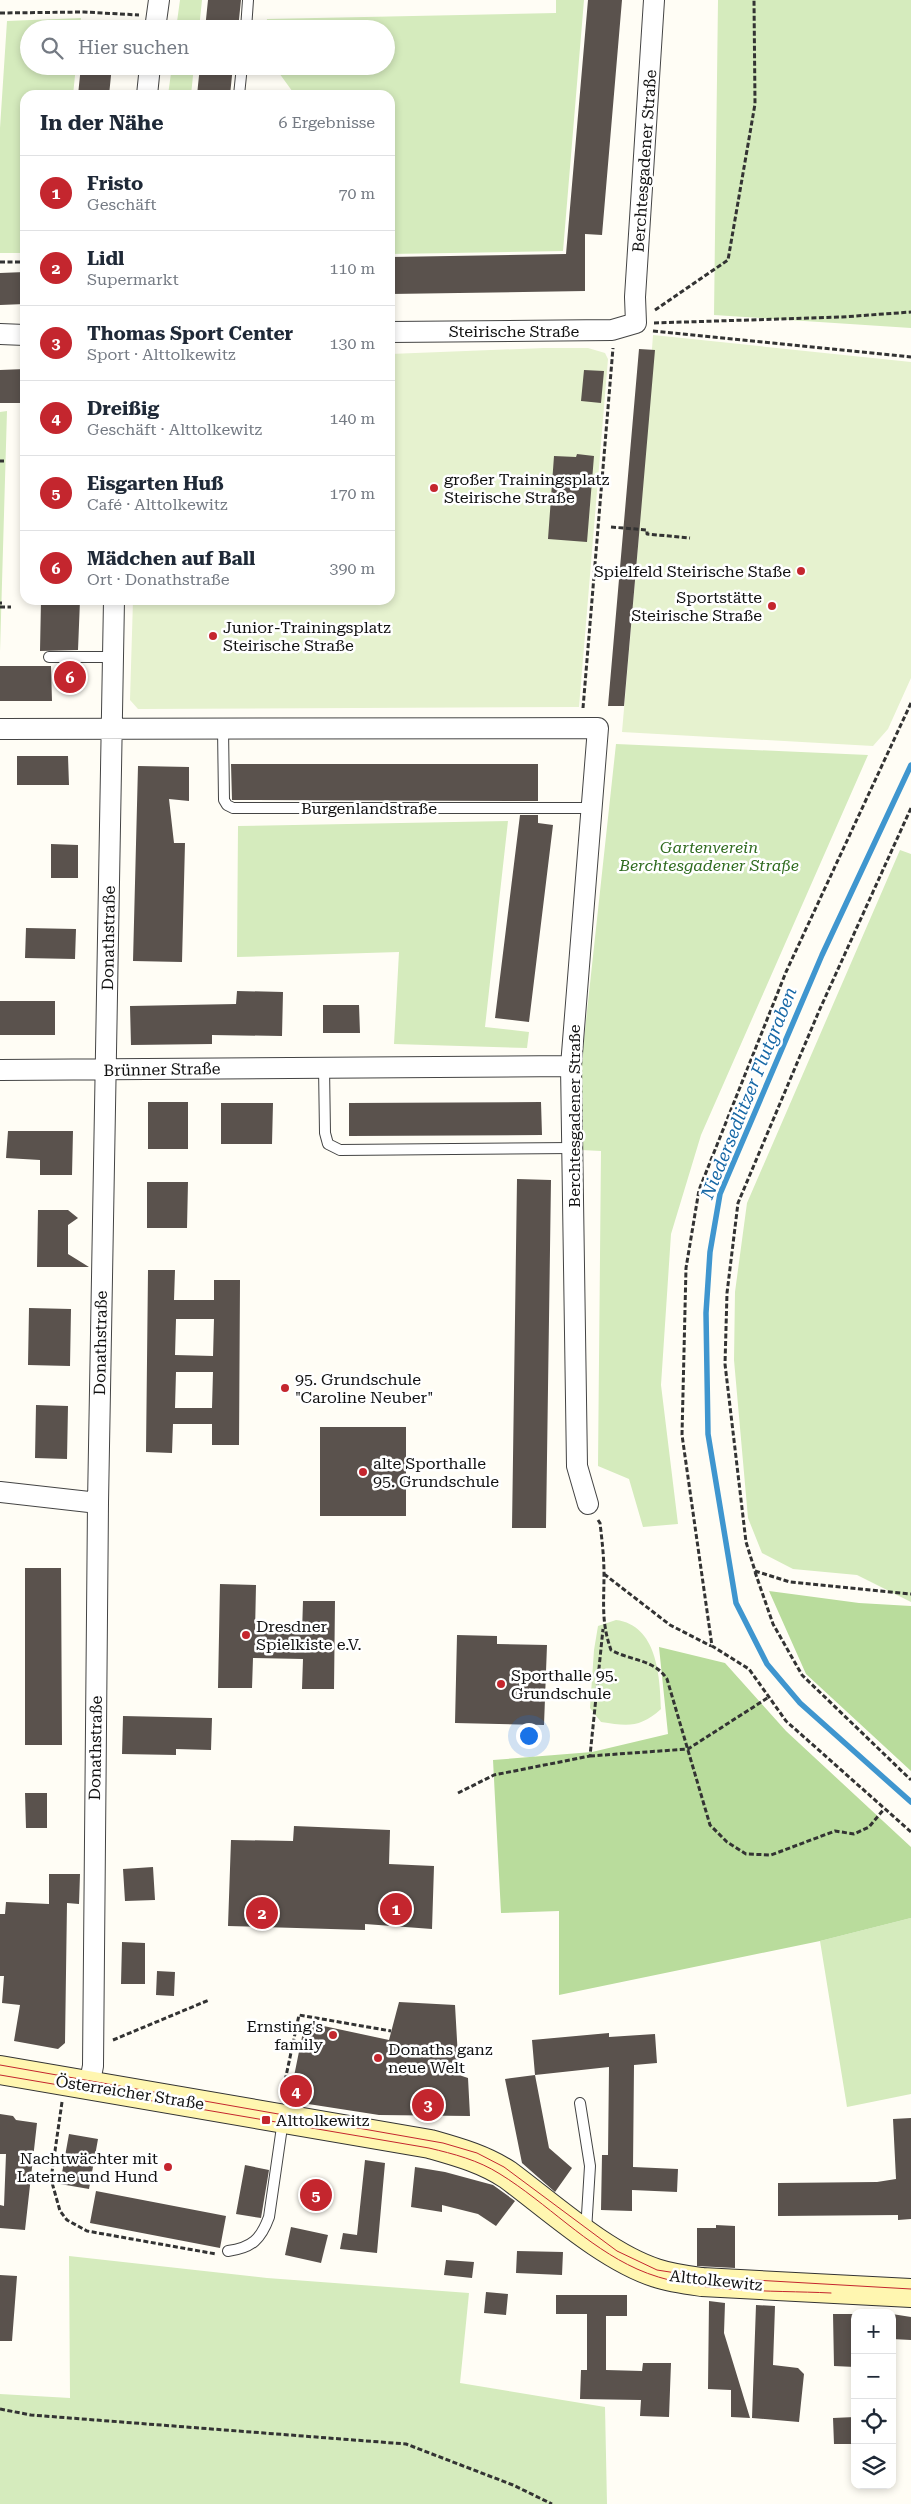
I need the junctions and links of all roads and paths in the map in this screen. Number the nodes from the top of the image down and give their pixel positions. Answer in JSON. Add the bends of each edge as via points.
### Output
{"nodes":[{"id":1,"x":248,"y":0,"type":"edge"},
{"id":2,"x":654,"y":0,"type":"edge"},
{"id":3,"x":754,"y":0,"type":"edge"},
{"id":4,"x":0,"y":13,"type":"edge"},
{"id":5,"x":157,"y":15,"type":"edge"},
{"id":6,"x":247,"y":20,"type":"edge"},
{"id":7,"x":149,"y":75,"type":"edge"},
{"id":8,"x":241,"y":75,"type":"edge"},
{"id":9,"x":148,"y":90,"type":"edge"},
{"id":10,"x":240,"y":90,"type":"edge"},
{"id":11,"x":0,"y":262,"type":"edge"},
{"id":12,"x":20,"y":262,"type":"edge"},
{"id":13,"x":911,"y":312,"type":"edge"},
{"id":14,"x":636,"y":323,"type":"junction"},
{"id":15,"x":612,"y":330,"type":"junction"},
{"id":16,"x":395,"y":332,"type":"edge"},
{"id":17,"x":0,"y":334,"type":"edge"},
{"id":18,"x":20,"y":335,"type":"edge"},
{"id":19,"x":911,"y":357,"type":"edge"},
{"id":20,"x":611,"y":528,"type":"dead end"},
{"id":21,"x":690,"y":538,"type":"dead end"},
{"id":22,"x":114,"y":605,"type":"edge"},
{"id":23,"x":0,"y":607,"type":"edge"},
{"id":24,"x":11,"y":607,"type":"dead end"},
{"id":25,"x":49,"y":657,"type":"dead end"},
{"id":26,"x":113,"y":657,"type":"junction"},
{"id":27,"x":911,"y":703,"type":"edge"},
{"id":28,"x":597,"y":727,"type":"junction"},
{"id":29,"x":112,"y":728,"type":"junction"},
{"id":30,"x":223,"y":728,"type":"junction"},
{"id":31,"x":0,"y":729,"type":"edge"},
{"id":32,"x":590,"y":808,"type":"junction"},
{"id":33,"x":911,"y":808,"type":"edge"},
{"id":34,"x":571,"y":1066,"type":"junction"},
{"id":35,"x":324,"y":1067,"type":"junction"},
{"id":36,"x":0,"y":1070,"type":"edge"},
{"id":37,"x":105,"y":1070,"type":"junction"},
{"id":38,"x":573,"y":1148,"type":"junction"},
{"id":39,"x":0,"y":1492,"type":"edge"},
{"id":40,"x":98,"y":1503,"type":"junction"},
{"id":41,"x":588,"y":1504,"type":"dead end"},
{"id":42,"x":600,"y":1524,"type":"dead end"},
{"id":43,"x":755,"y":1571,"type":"junction"},
{"id":44,"x":604,"y":1574,"type":"junction"},
{"id":45,"x":911,"y":1594,"type":"edge"},
{"id":46,"x":604,"y":1624,"type":"junction"},
{"id":47,"x":712,"y":1646,"type":"junction"},
{"id":48,"x":769,"y":1697,"type":"junction"},
{"id":49,"x":688,"y":1749,"type":"junction"},
{"id":50,"x":590,"y":1756,"type":"junction"},
{"id":51,"x":911,"y":1780,"type":"edge"},
{"id":52,"x":458,"y":1793,"type":"dead end"},
{"id":53,"x":884,"y":1809,"type":"junction"},
{"id":54,"x":911,"y":1832,"type":"edge"},
{"id":55,"x":209,"y":2000,"type":"dead end"},
{"id":56,"x":392,"y":2031,"type":"dead end"},
{"id":57,"x":93,"y":2048,"type":"junction"},
{"id":58,"x":0,"y":2070,"type":"edge"},
{"id":59,"x":78,"y":2084,"type":"junction"},
{"id":60,"x":580,"y":2103,"type":"dead end"},
{"id":61,"x":273,"y":2117,"type":"junction"},
{"id":62,"x":586,"y":2233,"type":"junction"},
{"id":63,"x":228,"y":2251,"type":"joint"},
{"id":64,"x":911,"y":2293,"type":"edge"},
{"id":65,"x":0,"y":2409,"type":"edge"},
{"id":66,"x":552,"y":2504,"type":"edge"}],
"edges":[{"from":1,"to":6,"type":"lane"},
{"from":2,"to":14,"type":"street","name":"Berchtesgadener Straße"},
{"from":3,"to":14,"type":"path","via":[[756,104],[728,260]]},
{"from":4,"to":5,"type":"path"},
{"from":7,"to":9,"type":"street"},
{"from":8,"to":10,"type":"lane"},
{"from":11,"to":12,"type":"path"},
{"from":13,"to":14,"type":"path"},
{"from":14,"to":15,"type":"street","name":"Steirische Straße"},
{"from":14,"to":19,"type":"path","via":[[647,330]]},
{"from":15,"to":16,"type":"street","name":"Steirische Straße"},
{"from":15,"to":28,"type":"path","via":[[613,353],[583,708]]},
{"from":17,"to":18,"type":"street"},
{"from":20,"to":21,"type":"path","via":[[647,530],[647,534]]},
{"from":22,"to":26,"type":"street","name":"Donathstraße"},
{"from":23,"to":24,"type":"path"},
{"from":25,"to":26,"type":"lane"},
{"from":26,"to":29,"type":"street","name":"Donathstraße"},
{"from":27,"to":47,"type":"path","via":[[786,972],[699,1190],[686,1268],[682,1435]]},
{"from":28,"to":30,"type":"street"},
{"from":28,"to":32,"type":"street","name":"Berchtesgadener Straße"},
{"from":29,"to":30,"type":"street"},
{"from":29,"to":31,"type":"street"},
{"from":29,"to":37,"type":"street","name":"Donathstraße"},
{"from":30,"to":32,"type":"lane","name":"Burgenlandstraße","via":[[224,800],[233,808]]},
{"from":32,"to":34,"type":"street","name":"Berchtesgadener Straße"},
{"from":33,"to":43,"type":"path","via":[[819,1010],[738,1203],[727,1293],[725,1364],[746,1542]]},
{"from":34,"to":35,"type":"street","name":"Brünner Straße"},
{"from":34,"to":38,"type":"street","name":"Berchtesgadener Straße"},
{"from":35,"to":37,"type":"street","name":"Brünner Straße"},
{"from":35,"to":38,"type":"lane","via":[[325,1133],[328,1144],[340,1150]]},
{"from":36,"to":37,"type":"street","name":"Brünner Straße"},
{"from":37,"to":40,"type":"street","name":"Donathstraße"},
{"from":38,"to":41,"type":"street","name":"Berchtesgadener Straße","via":[[577,1466]]},
{"from":39,"to":40,"type":"street"},
{"from":40,"to":57,"type":"street","name":"Donathstraße"},
{"from":42,"to":44,"type":"path"},
{"from":43,"to":45,"type":"path","via":[[790,1582]]},
{"from":43,"to":51,"type":"path","via":[[774,1624],[802,1676]]},
{"from":44,"to":46,"type":"path"},
{"from":44,"to":47,"type":"path","via":[[670,1625]]},
{"from":46,"to":49,"type":"path","via":[[611,1650],[624,1657],[650,1663],[667,1679]]},
{"from":46,"to":50,"type":"path"},
{"from":47,"to":48,"type":"path","via":[[749,1668]]},
{"from":48,"to":49,"type":"path"},
{"from":48,"to":53,"type":"path","via":[[786,1721]]},
{"from":49,"to":50,"type":"path"},
{"from":49,"to":53,"type":"path","via":[[710,1825],[727,1842],[746,1854],[771,1855],[835,1831],[854,1834],[869,1827]]},
{"from":50,"to":52,"type":"path","via":[[494,1776]]},
{"from":53,"to":54,"type":"path"},
{"from":55,"to":57,"type":"path"},
{"from":56,"to":61,"type":"path","via":[[299,2015]]},
{"from":57,"to":59,"type":"street","name":"Donathstraße"},
{"from":58,"to":59,"type":"main road","name":"Österreicher Straße"},
{"from":59,"to":61,"type":"main road","name":"Österreicher Straße"},
{"from":59,"to":63,"type":"path","via":[[51,2179],[58,2206],[67,2220],[87,2231],[221,2255]]},
{"from":60,"to":62,"type":"lane","via":[[590,2166]]},
{"from":61,"to":62,"type":"main road","name":"Alttolkewitz","via":[[430,2144],[464,2154],[502,2171]]},
{"from":61,"to":63,"type":"lane","via":[[268,2217],[263,2231],[243,2249]]},
{"from":62,"to":64,"type":"main road","name":"Alttolkewitz","via":[[638,2266],[679,2279]]},
{"from":65,"to":66,"type":"path","via":[[31,2415],[406,2444],[513,2485]]}]}
